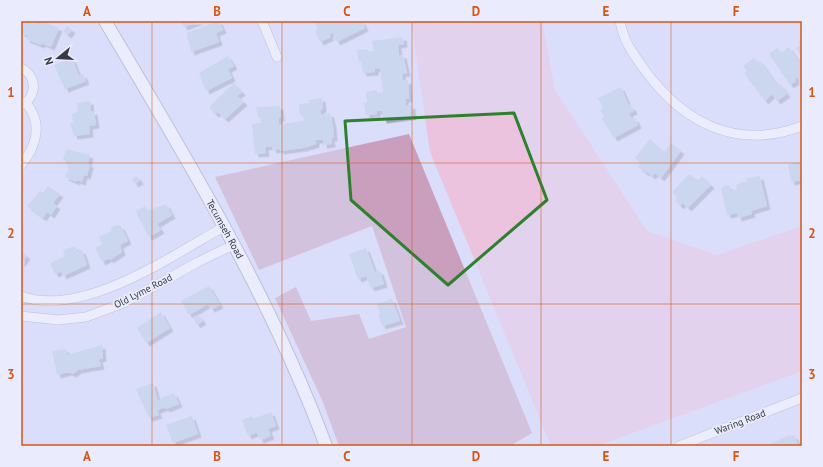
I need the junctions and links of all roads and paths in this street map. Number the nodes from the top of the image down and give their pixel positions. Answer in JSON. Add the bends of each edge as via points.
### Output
{"nodes":[{"id":1,"x":105,"y":21,"type":"edge"},
{"id":2,"x":262,"y":21,"type":"edge"},
{"id":3,"x":620,"y":21,"type":"edge"},
{"id":4,"x":277,"y":57,"type":"dead end"},
{"id":5,"x":21,"y":68,"type":"edge"},
{"id":6,"x":24,"y":104,"type":"edge"},
{"id":7,"x":802,"y":126,"type":"edge"},
{"id":8,"x":21,"y":165,"type":"edge"},
{"id":9,"x":225,"y":226,"type":"junction"},
{"id":10,"x":235,"y":244,"type":"junction"},
{"id":11,"x":21,"y":296,"type":"edge"},
{"id":12,"x":21,"y":316,"type":"edge"},
{"id":13,"x":802,"y":398,"type":"edge"},
{"id":14,"x":326,"y":446,"type":"edge"},
{"id":15,"x":679,"y":446,"type":"edge"}],
"edges":[{"from":1,"to":9,"type":"street","name":"Tecumseh Road"},
{"from":2,"to":4,"type":"street"},
{"from":3,"to":7,"type":"street","via":[[630,50],[652,81],[683,111],[699,122],[752,136],[775,134]]},
{"from":5,"to":6,"type":"street","via":[[30,74],[34,89]]},
{"from":6,"to":8,"type":"street","via":[[33,112],[36,128],[35,139]]},
{"from":9,"to":10,"type":"street","name":"Tecumseh Road"},
{"from":9,"to":11,"type":"street","name":"Old Lyme Road","via":[[137,275],[106,289],[72,299],[49,300]]},
{"from":10,"to":12,"type":"street","name":"Old Lyme Road","via":[[126,302],[86,317],[58,320]]},
{"from":10,"to":14,"type":"street","name":"Tecumseh Road","via":[[279,332],[310,401]]},
{"from":13,"to":15,"type":"street","name":"Waring Road"}]}
